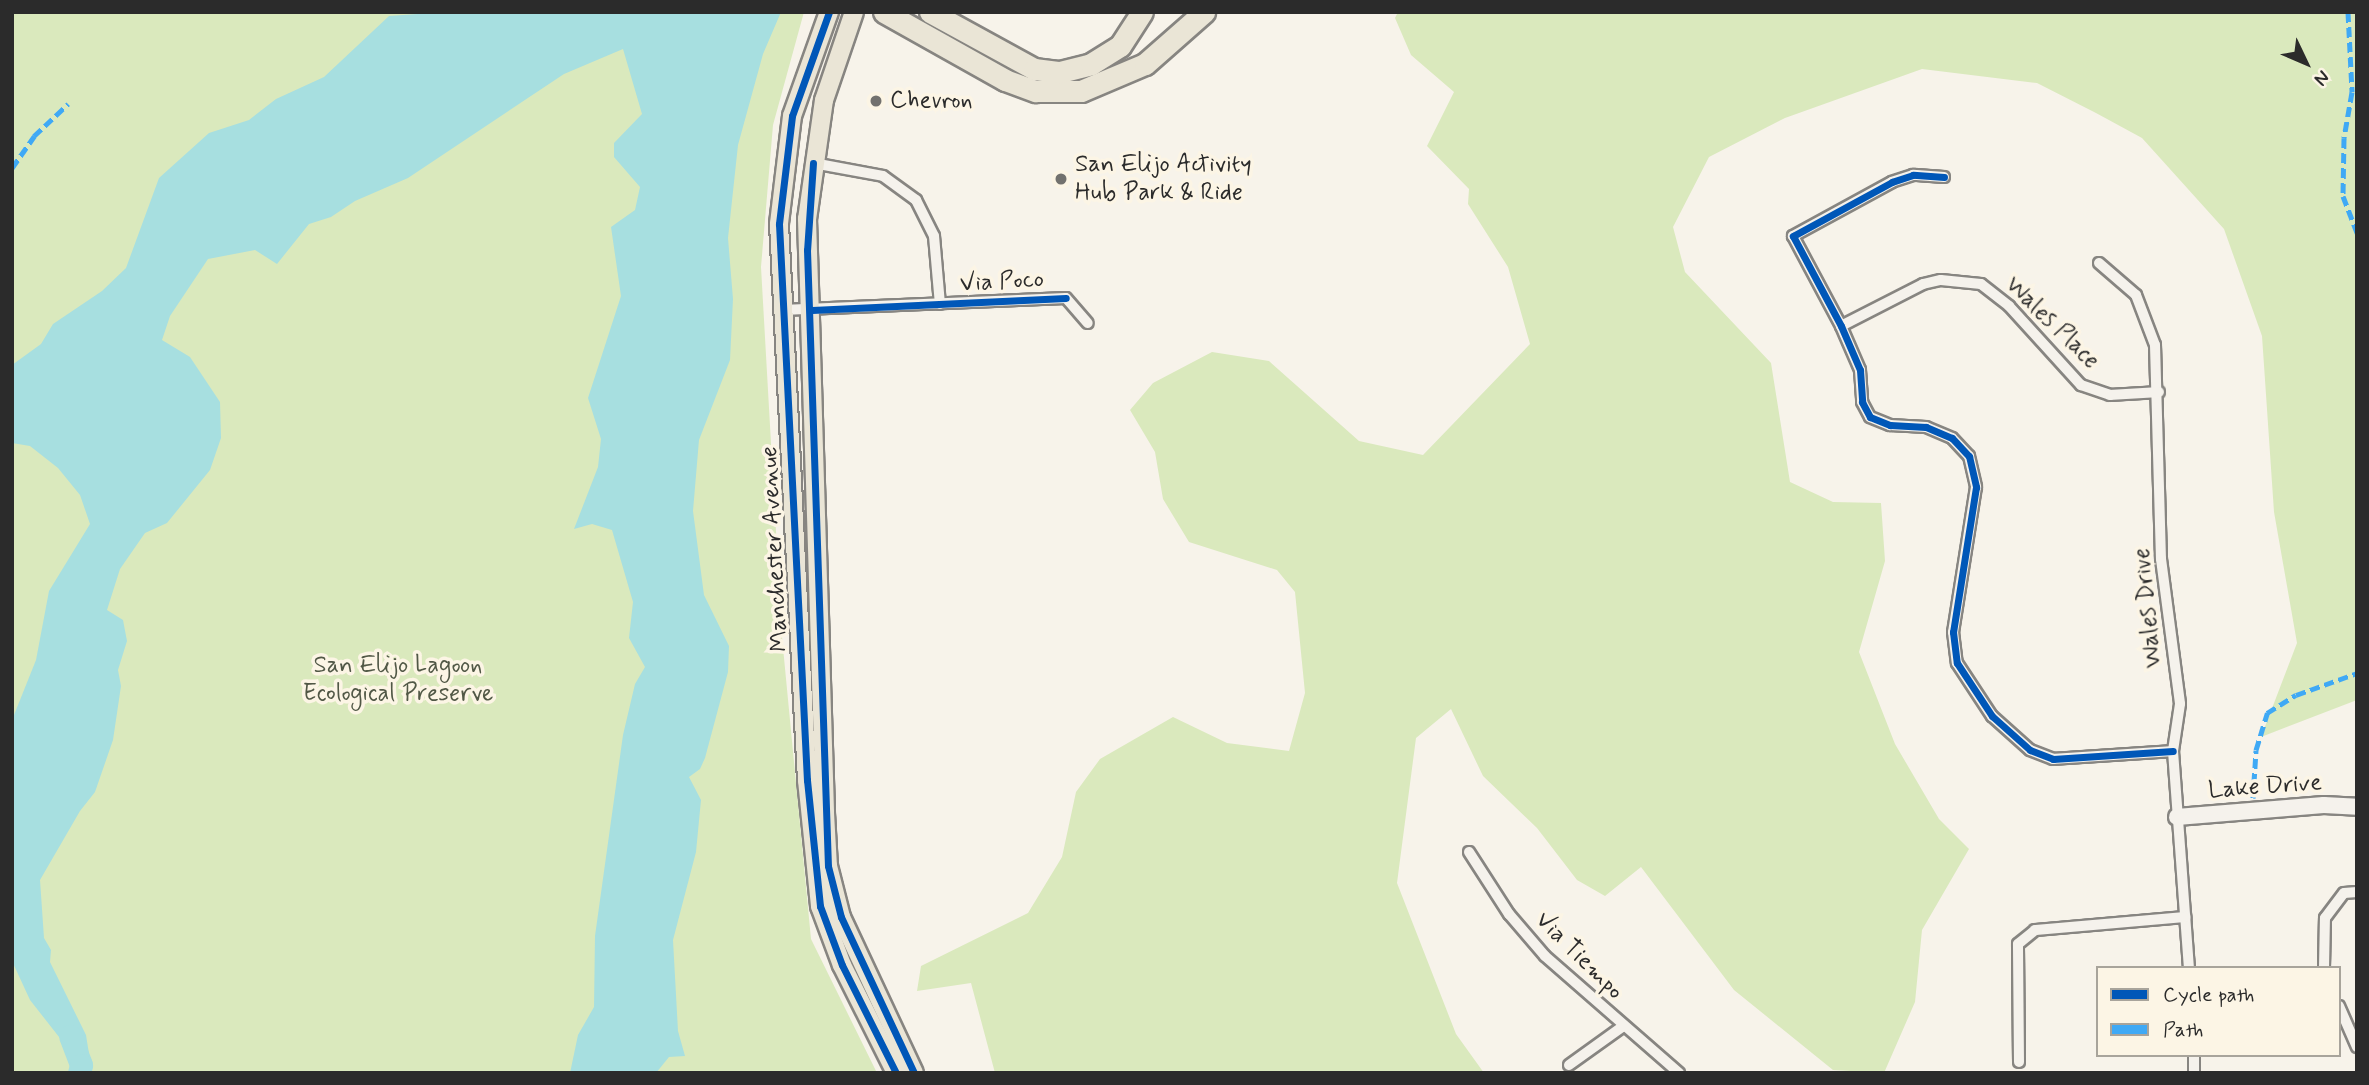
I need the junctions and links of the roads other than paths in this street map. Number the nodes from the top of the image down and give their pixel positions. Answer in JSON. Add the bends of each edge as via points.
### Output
{"nodes":[{"id":1,"x":829,"y":12,"type":"edge"},
{"id":2,"x":854,"y":12,"type":"edge"},
{"id":3,"x":884,"y":12,"type":"edge"},
{"id":4,"x":930,"y":12,"type":"edge"},
{"id":5,"x":1142,"y":12,"type":"edge"},
{"id":6,"x":1204,"y":12,"type":"edge"},
{"id":7,"x":813,"y":163,"type":"junction"},
{"id":8,"x":1944,"y":177,"type":"dead end"},
{"id":9,"x":2099,"y":263,"type":"dead end"},
{"id":10,"x":940,"y":304,"type":"junction"},
{"id":11,"x":782,"y":310,"type":"junction"},
{"id":12,"x":812,"y":310,"type":"junction"},
{"id":13,"x":1088,"y":323,"type":"dead end"},
{"id":14,"x":1841,"y":326,"type":"junction"},
{"id":15,"x":2159,"y":392,"type":"junction"},
{"id":16,"x":2173,"y":751,"type":"junction"},
{"id":17,"x":2357,"y":807,"type":"edge"},
{"id":18,"x":2177,"y":817,"type":"junction"},
{"id":19,"x":1469,"y":852,"type":"dead end"},
{"id":20,"x":2357,"y":892,"type":"edge"},
{"id":21,"x":2185,"y":917,"type":"junction"},
{"id":22,"x":2189,"y":966,"type":"edge"},
{"id":23,"x":2324,"y":966,"type":"edge"},
{"id":24,"x":2341,"y":1011,"type":"edge"},
{"id":25,"x":1622,"y":1027,"type":"junction"},
{"id":26,"x":2357,"y":1047,"type":"edge"},
{"id":27,"x":2019,"y":1062,"type":"dead end"},
{"id":28,"x":1569,"y":1065,"type":"dead end"},
{"id":29,"x":896,"y":1073,"type":"edge"},
{"id":30,"x":914,"y":1073,"type":"edge"},
{"id":31,"x":1679,"y":1073,"type":"edge"}],
"edges":[{"from":1,"to":11,"type":"main road","name":"Manchester Avenue","via":[[809,60],[784,165],[779,224]]},
{"from":2,"to":7,"type":"main road","name":"Manchester Avenue","via":[[824,100]]},
{"from":3,"to":6,"type":"highway","via":[[1005,80],[1036,91],[1070,91],[1115,80],[1145,64]]},
{"from":4,"to":5,"type":"highway","via":[[1034,69],[1060,72],[1091,64],[1120,46]]},
{"from":7,"to":10,"type":"street","name":"Via Poco","via":[[883,176],[915,200],[934,236]]},
{"from":7,"to":12,"type":"main road","name":"Manchester Avenue","via":[[807,219]]},
{"from":8,"to":14,"type":"street","via":[[1913,175],[1892,182],[1793,236]]},
{"from":9,"to":15,"type":"street","name":"Wales Drive","via":[[2123,281],[2144,310],[2155,345]]},
{"from":10,"to":12,"type":"street"},
{"from":10,"to":13,"type":"street","name":"Via Poco","via":[[1066,298]]},
{"from":11,"to":12,"type":"street"},
{"from":11,"to":29,"type":"main road","name":"Manchester Avenue","via":[[820,906],[842,965]]},
{"from":12,"to":30,"type":"main road","name":"Manchester Avenue","via":[[828,866],[841,917]]},
{"from":14,"to":15,"type":"street","name":"Wales Place","via":[[1923,284],[1941,280],[1982,284],[2009,306],[2081,384],[2110,396]]},
{"from":14,"to":16,"type":"street","via":[[1860,370],[1862,402],[1870,417],[1890,425],[1935,431],[1952,438],[1969,456],[1976,487],[1954,632],[1957,663],[1992,716],[2030,750],[2053,759]]},
{"from":15,"to":16,"type":"street","name":"Wales Drive","via":[[2161,559],[2180,704]]},
{"from":16,"to":18,"type":"street","name":"Wales Drive"},
{"from":17,"to":18,"type":"street","name":"Lake Drive","via":[[2324,805]]},
{"from":18,"to":21,"type":"street","name":"Wales Drive"},
{"from":19,"to":25,"type":"street","name":"Via Tiempo","via":[[1509,914],[1545,956]]},
{"from":20,"to":23,"type":"street","via":[[2344,893],[2325,918]]},
{"from":21,"to":22,"type":"street","name":"Wales Drive"},
{"from":21,"to":27,"type":"street","via":[[2035,930],[2018,944]]},
{"from":24,"to":26,"type":"street"},
{"from":25,"to":28,"type":"street"},
{"from":25,"to":31,"type":"street","name":"Via Tiempo"}]}
